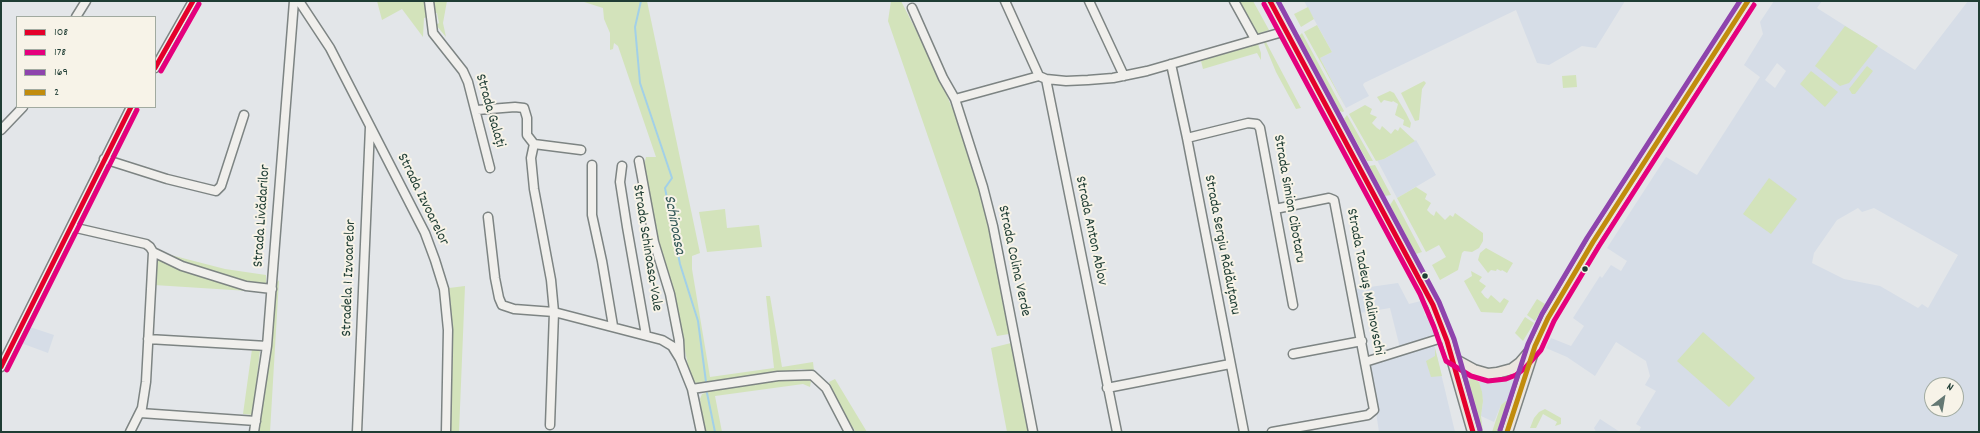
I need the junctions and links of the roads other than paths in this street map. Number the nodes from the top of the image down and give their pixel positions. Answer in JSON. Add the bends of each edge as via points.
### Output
{"nodes":[{"id":1,"x":86,"y":1,"type":"edge"},
{"id":2,"x":193,"y":1,"type":"edge"},
{"id":3,"x":294,"y":1,"type":"edge"},
{"id":4,"x":299,"y":1,"type":"edge"},
{"id":5,"x":429,"y":1,"type":"edge"},
{"id":6,"x":1004,"y":1,"type":"edge"},
{"id":7,"x":1089,"y":1,"type":"edge"},
{"id":8,"x":1234,"y":1,"type":"edge"},
{"id":9,"x":1270,"y":1,"type":"edge"},
{"id":10,"x":1748,"y":1,"type":"edge"},
{"id":11,"x":912,"y":8,"type":"dead end"},
{"id":12,"x":77,"y":16,"type":"edge"},
{"id":13,"x":1286,"y":30,"type":"junction"},
{"id":14,"x":1255,"y":39,"type":"junction"},
{"id":15,"x":1171,"y":64,"type":"junction"},
{"id":16,"x":156,"y":66,"type":"edge"},
{"id":17,"x":1124,"y":76,"type":"junction"},
{"id":18,"x":1042,"y":78,"type":"junction"},
{"id":19,"x":955,"y":99,"type":"junction"},
{"id":20,"x":23,"y":108,"type":"edge"},
{"id":21,"x":130,"y":108,"type":"edge"},
{"id":22,"x":476,"y":110,"type":"junction"},
{"id":23,"x":244,"y":115,"type":"dead end"},
{"id":24,"x":370,"y":126,"type":"junction"},
{"id":25,"x":1,"y":130,"type":"edge"},
{"id":26,"x":1187,"y":138,"type":"junction"},
{"id":27,"x":534,"y":144,"type":"junction"},
{"id":28,"x":580,"y":150,"type":"dead end"},
{"id":29,"x":104,"y":159,"type":"junction"},
{"id":30,"x":640,"y":161,"type":"dead end"},
{"id":31,"x":592,"y":165,"type":"dead end"},
{"id":32,"x":622,"y":166,"type":"dead end"},
{"id":33,"x":490,"y":168,"type":"dead end"},
{"id":34,"x":1275,"y":209,"type":"junction"},
{"id":35,"x":488,"y":218,"type":"dead end"},
{"id":36,"x":72,"y":227,"type":"junction"},
{"id":37,"x":153,"y":252,"type":"junction"},
{"id":38,"x":272,"y":290,"type":"junction"},
{"id":39,"x":1293,"y":304,"type":"dead end"},
{"id":40,"x":554,"y":312,"type":"junction"},
{"id":41,"x":613,"y":326,"type":"junction"},
{"id":42,"x":646,"y":335,"type":"junction"},
{"id":43,"x":1445,"y":337,"type":"junction"},
{"id":44,"x":148,"y":339,"type":"junction"},
{"id":45,"x":1362,"y":341,"type":"junction"},
{"id":46,"x":267,"y":346,"type":"junction"},
{"id":47,"x":1535,"y":346,"type":"junction"},
{"id":48,"x":1293,"y":354,"type":"dead end"},
{"id":49,"x":1452,"y":358,"type":"junction"},
{"id":50,"x":680,"y":359,"type":"junction"},
{"id":51,"x":1365,"y":362,"type":"junction"},
{"id":52,"x":1230,"y":364,"type":"junction"},
{"id":53,"x":1,"y":366,"type":"edge"},
{"id":54,"x":1107,"y":388,"type":"junction"},
{"id":55,"x":692,"y":389,"type":"junction"},
{"id":56,"x":140,"y":413,"type":"junction"},
{"id":57,"x":256,"y":421,"type":"junction"},
{"id":58,"x":550,"y":424,"type":"dead end"},
{"id":59,"x":130,"y":432,"type":"edge"},
{"id":60,"x":254,"y":432,"type":"edge"},
{"id":61,"x":357,"y":432,"type":"edge"},
{"id":62,"x":446,"y":432,"type":"edge"},
{"id":63,"x":701,"y":432,"type":"edge"},
{"id":64,"x":849,"y":432,"type":"edge"},
{"id":65,"x":1033,"y":432,"type":"edge"},
{"id":66,"x":1117,"y":432,"type":"edge"},
{"id":67,"x":1244,"y":432,"type":"edge"},
{"id":68,"x":1272,"y":432,"type":"edge"},
{"id":69,"x":1473,"y":432,"type":"edge"},
{"id":70,"x":1507,"y":432,"type":"edge"}],
"edges":[{"from":1,"to":12,"type":"street"},
{"from":2,"to":16,"type":"street"},
{"from":3,"to":38,"type":"street","name":"Strada Livădarilor"},
{"from":4,"to":24,"type":"street","name":"Strada Izvoarelor","via":[[330,48]]},
{"from":5,"to":22,"type":"street","name":"Strada Galați","via":[[432,33],[463,71]]},
{"from":6,"to":18,"type":"street","name":"Strada Anton Ablov"},
{"from":7,"to":17,"type":"street"},
{"from":8,"to":14,"type":"street"},
{"from":9,"to":13,"type":"main road"},
{"from":10,"to":47,"type":"main road","via":[[1593,242],[1548,318]]},
{"from":11,"to":19,"type":"street","name":"Strada Colina Verde"},
{"from":13,"to":14,"type":"street"},
{"from":13,"to":43,"type":"main road","via":[[1426,291]]},
{"from":14,"to":15,"type":"street"},
{"from":15,"to":17,"type":"street"},
{"from":15,"to":26,"type":"street","name":"Strada Sergiu Rădăuțanu"},
{"from":17,"to":18,"type":"street","via":[[1088,80]]},
{"from":18,"to":19,"type":"street"},
{"from":18,"to":54,"type":"street","name":"Strada Anton Ablov"},
{"from":19,"to":65,"type":"street","name":"Strada Colina Verde","via":[[993,226]]},
{"from":20,"to":25,"type":"street"},
{"from":21,"to":29,"type":"street"},
{"from":22,"to":27,"type":"street","via":[[524,108],[527,135]]},
{"from":22,"to":33,"type":"street","name":"Strada Galați"},
{"from":23,"to":29,"type":"street","via":[[220,189],[212,190],[167,179]]},
{"from":24,"to":61,"type":"street","name":"Stradela 1 Izvoarelor"},
{"from":24,"to":62,"type":"street","name":"Strada Izvoarelor","via":[[425,233],[444,288],[448,330]]},
{"from":26,"to":34,"type":"street","name":"Strada Simion Cibotaru","via":[[1248,123],[1257,124],[1262,132]]},
{"from":26,"to":52,"type":"street","name":"Strada Sergiu Rădăuțanu"},
{"from":27,"to":28,"type":"street"},
{"from":27,"to":40,"type":"street","via":[[531,158],[534,189],[551,280]]},
{"from":29,"to":36,"type":"street"},
{"from":30,"to":50,"type":"street","name":"Strada Schinoasa-Vale","via":[[654,242],[670,294]]},
{"from":31,"to":41,"type":"street","via":[[592,215]]},
{"from":32,"to":42,"type":"street","name":"Strada Schinoasa-Vale","via":[[620,182]]},
{"from":34,"to":39,"type":"street","name":"Strada Simion Cibotaru"},
{"from":34,"to":45,"type":"street","name":"Strada Tadeuș Malinovschi","via":[[1329,198],[1334,200]]},
{"from":35,"to":40,"type":"street","name":"Strada Schinoasa-Vale","via":[[494,275],[498,298],[502,305],[514,309]]},
{"from":36,"to":37,"type":"street","via":[[146,244]]},
{"from":36,"to":53,"type":"street"},
{"from":37,"to":38,"type":"street","via":[[182,266],[246,286]]},
{"from":37,"to":44,"type":"street"},
{"from":38,"to":46,"type":"street","name":"Strada Livădarilor"},
{"from":40,"to":41,"type":"street","name":"Strada Schinoasa-Vale"},
{"from":40,"to":58,"type":"street"},
{"from":41,"to":42,"type":"street","name":"Strada Schinoasa-Vale"},
{"from":42,"to":50,"type":"street","name":"Strada Schinoasa-Vale","via":[[672,346]]},
{"from":43,"to":49,"type":"main road"},
{"from":43,"to":51,"type":"street"},
{"from":44,"to":46,"type":"street"},
{"from":44,"to":56,"type":"street","via":[[146,382]]},
{"from":45,"to":48,"type":"street"},
{"from":45,"to":51,"type":"street","name":"Strada Tadeuș Malinovschi"},
{"from":46,"to":57,"type":"street","name":"Strada Livădarilor"},
{"from":47,"to":49,"type":"main road","via":[[1512,369],[1497,373],[1488,374],[1474,370]]},
{"from":47,"to":70,"type":"main road"},
{"from":49,"to":69,"type":"main road"},
{"from":50,"to":55,"type":"street","name":"Strada Schinoasa-Vale"},
{"from":51,"to":68,"type":"street","name":"Strada Tadeuș Malinovschi","via":[[1374,405],[1374,410],[1368,415]]},
{"from":52,"to":54,"type":"street"},
{"from":52,"to":67,"type":"street","name":"Strada Sergiu Rădăuțanu"},
{"from":54,"to":66,"type":"street","name":"Strada Anton Ablov"},
{"from":55,"to":63,"type":"street","name":"Strada Schinoasa-Vale"},
{"from":55,"to":64,"type":"street","via":[[778,376],[812,376],[826,388]]},
{"from":56,"to":57,"type":"street"},
{"from":56,"to":59,"type":"street"},
{"from":57,"to":60,"type":"street","name":"Strada Livădarilor"}]}
